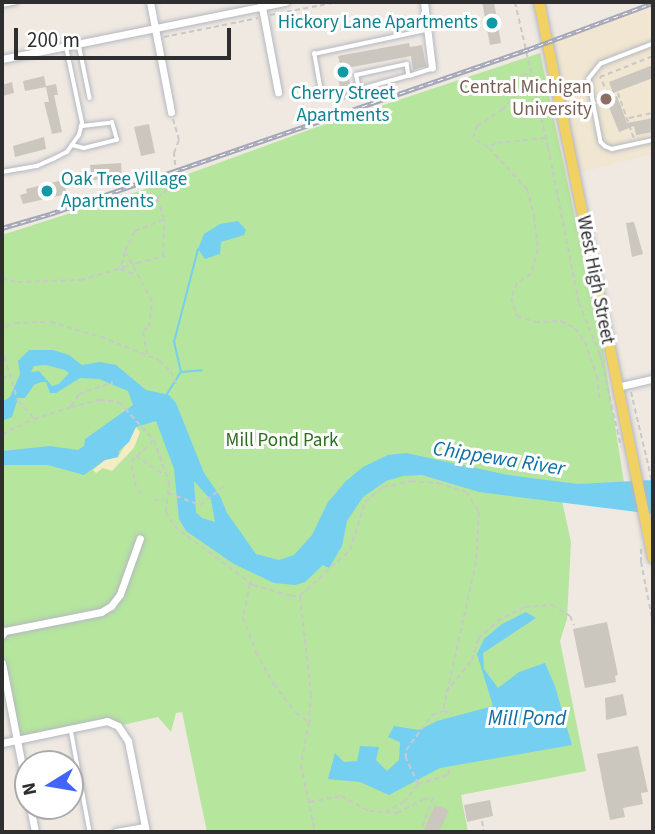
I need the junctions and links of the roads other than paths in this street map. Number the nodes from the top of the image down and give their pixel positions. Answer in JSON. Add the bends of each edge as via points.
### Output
{"nodes":[{"id":1,"x":17,"y":2,"type":"edge"},
{"id":2,"x":150,"y":2,"type":"edge"},
{"id":3,"x":285,"y":2,"type":"edge"},
{"id":4,"x":424,"y":2,"type":"edge"},
{"id":5,"x":539,"y":2,"type":"edge"},
{"id":6,"x":261,"y":4,"type":"edge"},
{"id":7,"x":2,"y":5,"type":"edge"},
{"id":8,"x":428,"y":29,"type":"junction"},
{"id":9,"x":155,"y":30,"type":"junction"},
{"id":10,"x":79,"y":44,"type":"junction"},
{"id":11,"x":653,"y":44,"type":"edge"},
{"id":12,"x":66,"y":47,"type":"junction"},
{"id":13,"x":2,"y":59,"type":"edge"},
{"id":14,"x":432,"y":68,"type":"joint"},
{"id":15,"x":409,"y":76,"type":"junction"},
{"id":16,"x":278,"y":92,"type":"dead end"},
{"id":17,"x":321,"y":92,"type":"dead end"},
{"id":18,"x":90,"y":97,"type":"dead end"},
{"id":19,"x":172,"y":112,"type":"road end"},
{"id":20,"x":81,"y":127,"type":"junction"},
{"id":21,"x":653,"y":140,"type":"edge"},
{"id":22,"x":72,"y":145,"type":"junction"},
{"id":23,"x":2,"y":172,"type":"edge"},
{"id":24,"x":653,"y":379,"type":"edge"},
{"id":25,"x":617,"y":387,"type":"junction"},
{"id":26,"x":140,"y":538,"type":"dead end"},
{"id":27,"x":653,"y":558,"type":"edge"},
{"id":28,"x":2,"y":635,"type":"edge"},
{"id":29,"x":2,"y":663,"type":"edge"},
{"id":30,"x":71,"y":729,"type":"junction"},
{"id":31,"x":17,"y":739,"type":"junction"},
{"id":32,"x":2,"y":743,"type":"edge"},
{"id":33,"x":19,"y":750,"type":"edge"},
{"id":34,"x":146,"y":829,"type":"edge"},
{"id":35,"x":90,"y":832,"type":"edge"},
{"id":36,"x":117,"y":832,"type":"edge"}],
"edges":[{"from":1,"to":7,"type":"lane"},
{"from":2,"to":9,"type":"street"},
{"from":3,"to":6,"type":"street"},
{"from":4,"to":8,"type":"street"},
{"from":5,"to":25,"type":"main road","name":"West High Street"},
{"from":6,"to":9,"type":"street"},
{"from":6,"to":16,"type":"street"},
{"from":8,"to":14,"type":"street"},
{"from":8,"to":17,"type":"lane","via":[[314,54]]},
{"from":9,"to":10,"type":"street"},
{"from":9,"to":19,"type":"street"},
{"from":10,"to":12,"type":"street"},
{"from":10,"to":18,"type":"lane"},
{"from":11,"to":21,"type":"lane","via":[[601,64],[589,79],[601,142],[612,149]]},
{"from":12,"to":13,"type":"street"},
{"from":12,"to":20,"type":"lane"},
{"from":14,"to":15,"type":"lane"},
{"from":15,"to":15,"type":"lane","via":[[407,64],[356,75],[359,90]]},
{"from":20,"to":22,"type":"lane"},
{"from":20,"to":22,"type":"lane","via":[[112,123],[117,140],[84,148]]},
{"from":22,"to":23,"type":"lane","via":[[37,166]]},
{"from":24,"to":25,"type":"street"},
{"from":25,"to":27,"type":"main road","name":"West High Street"},
{"from":26,"to":28,"type":"street","via":[[120,594],[111,606]]},
{"from":29,"to":31,"type":"street"},
{"from":30,"to":31,"type":"street"},
{"from":30,"to":34,"type":"street","via":[[107,721],[126,733]]},
{"from":30,"to":35,"type":"lane"},
{"from":31,"to":32,"type":"street"},
{"from":31,"to":33,"type":"street"},
{"from":34,"to":36,"type":"street"}]}
